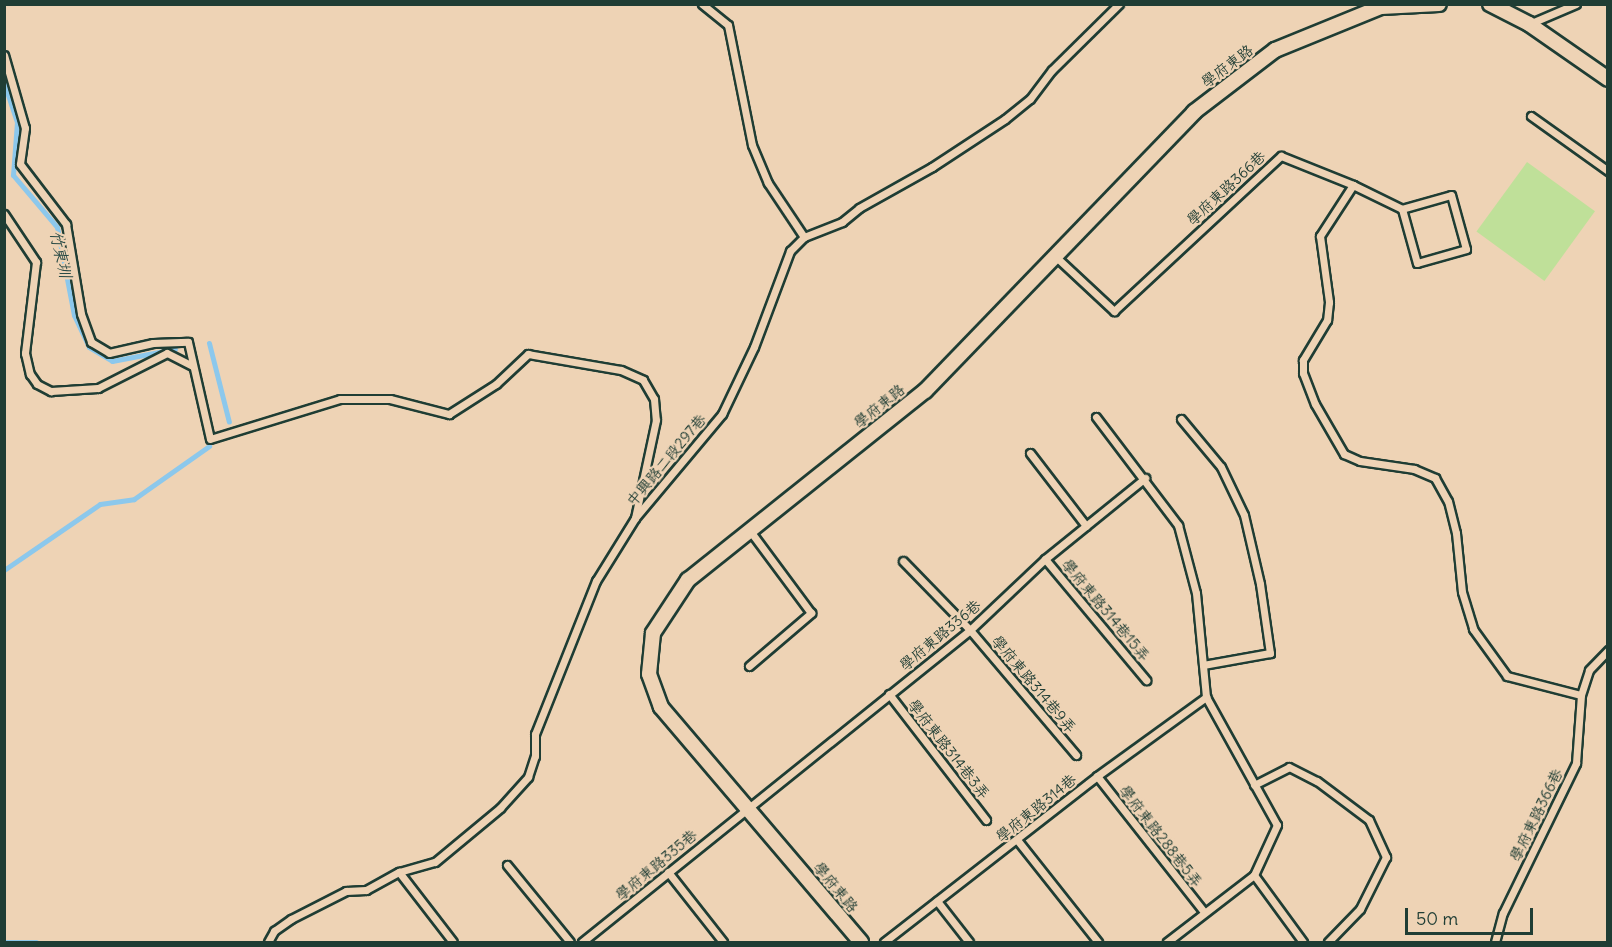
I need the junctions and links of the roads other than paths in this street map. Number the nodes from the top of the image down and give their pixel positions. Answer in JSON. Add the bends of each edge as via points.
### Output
{"nodes":[{"id":1,"x":702,"y":4,"type":"edge"},
{"id":2,"x":1119,"y":4,"type":"edge"},
{"id":3,"x":1440,"y":4,"type":"edge"},
{"id":4,"x":1490,"y":4,"type":"edge"},
{"id":5,"x":1576,"y":4,"type":"edge"},
{"id":6,"x":1529,"y":24,"type":"junction"},
{"id":7,"x":4,"y":55,"type":"edge"},
{"id":8,"x":1608,"y":79,"type":"edge"},
{"id":9,"x":1531,"y":116,"type":"dead end"},
{"id":10,"x":1608,"y":171,"type":"edge"},
{"id":11,"x":1353,"y":185,"type":"junction"},
{"id":12,"x":1402,"y":209,"type":"junction"},
{"id":13,"x":4,"y":214,"type":"edge"},
{"id":14,"x":804,"y":237,"type":"junction"},
{"id":15,"x":1055,"y":256,"type":"junction"},
{"id":16,"x":193,"y":366,"type":"junction"},
{"id":17,"x":1096,"y":417,"type":"dead end"},
{"id":18,"x":1181,"y":419,"type":"dead end"},
{"id":19,"x":1030,"y":453,"type":"dead end"},
{"id":20,"x":1145,"y":478,"type":"junction"},
{"id":21,"x":634,"y":518,"type":"junction"},
{"id":22,"x":1086,"y":526,"type":"junction"},
{"id":23,"x":750,"y":531,"type":"junction"},
{"id":24,"x":1045,"y":559,"type":"junction"},
{"id":25,"x":903,"y":561,"type":"dead end"},
{"id":26,"x":970,"y":630,"type":"junction"},
{"id":27,"x":1608,"y":650,"type":"edge"},
{"id":28,"x":1203,"y":665,"type":"junction"},
{"id":29,"x":749,"y":666,"type":"dead end"},
{"id":30,"x":1146,"y":680,"type":"dead end"},
{"id":31,"x":889,"y":694,"type":"junction"},
{"id":32,"x":1581,"y":696,"type":"junction"},
{"id":33,"x":1206,"y":697,"type":"junction"},
{"id":34,"x":1076,"y":755,"type":"dead end"},
{"id":35,"x":1097,"y":776,"type":"junction"},
{"id":36,"x":1254,"y":785,"type":"junction"},
{"id":37,"x":746,"y":807,"type":"junction"},
{"id":38,"x":986,"y":820,"type":"dead end"},
{"id":39,"x":1018,"y":841,"type":"junction"},
{"id":40,"x":507,"y":865,"type":"dead end"},
{"id":41,"x":399,"y":872,"type":"junction"},
{"id":42,"x":669,"y":872,"type":"junction"},
{"id":43,"x":1254,"y":875,"type":"junction"},
{"id":44,"x":937,"y":901,"type":"junction"},
{"id":45,"x":1204,"y":912,"type":"junction"},
{"id":46,"x":1172,"y":941,"type":"edge"},
{"id":47,"x":268,"y":942,"type":"edge"},
{"id":48,"x":453,"y":942,"type":"edge"},
{"id":49,"x":570,"y":942,"type":"edge"},
{"id":50,"x":582,"y":942,"type":"edge"},
{"id":51,"x":723,"y":942,"type":"edge"},
{"id":52,"x":861,"y":942,"type":"edge"},
{"id":53,"x":884,"y":942,"type":"edge"},
{"id":54,"x":969,"y":942,"type":"edge"},
{"id":55,"x":1098,"y":942,"type":"edge"},
{"id":56,"x":1303,"y":942,"type":"edge"},
{"id":57,"x":1328,"y":942,"type":"edge"},
{"id":58,"x":1495,"y":942,"type":"edge"}],
"edges":[{"from":1,"to":14,"type":"lane","via":[[728,25],[752,145],[768,183]]},
{"from":2,"to":14,"type":"lane","via":[[1052,70],[1030,99],[1005,118],[842,222]]},
{"from":3,"to":15,"type":"street","name":"學府東路","via":[[1381,7],[1275,50],[1194,112]]},
{"from":4,"to":6,"type":"street"},
{"from":5,"to":6,"type":"lane"},
{"from":6,"to":8,"type":"street"},
{"from":7,"to":16,"type":"lane","via":[[25,128],[20,164],[66,224],[81,314],[91,342],[109,353],[153,343],[188,342]]},
{"from":9,"to":10,"type":"lane"},
{"from":11,"to":12,"type":"lane"},
{"from":11,"to":15,"type":"lane","name":"學府東路366巷","via":[[1281,156],[1114,311]]},
{"from":11,"to":32,"type":"lane","via":[[1320,236],[1329,302],[1327,320],[1304,360],[1303,373],[1315,404],[1344,454],[1360,461],[1414,469],[1435,478],[1451,511],[1462,592],[1473,629],[1507,676]]},
{"from":12,"to":12,"type":"lane","via":[[1417,262],[1466,249],[1451,195]]},
{"from":13,"to":16,"type":"lane","via":[[36,262],[25,353],[37,384],[51,391],[98,388],[167,352]]},
{"from":14,"to":21,"type":"lane","name":"中興路二段297巷","via":[[790,251],[754,347],[722,414]]},
{"from":15,"to":23,"type":"street","name":"學府東路","via":[[925,391]]},
{"from":16,"to":21,"type":"lane","via":[[210,439],[340,399],[390,399],[449,414],[496,384],[528,354],[621,370],[643,380],[656,409]]},
{"from":17,"to":20,"type":"lane"},
{"from":18,"to":28,"type":"lane","via":[[1221,467],[1244,515],[1270,653]]},
{"from":19,"to":22,"type":"lane"},
{"from":20,"to":22,"type":"lane","name":"學府東路336巷"},
{"from":20,"to":28,"type":"lane","via":[[1178,525],[1196,593]]},
{"from":21,"to":41,"type":"lane","name":"中興路二段297巷","via":[[601,572],[578,621],[535,734],[535,756],[528,777],[451,852],[418,869]]},
{"from":22,"to":24,"type":"lane","name":"學府東路336巷"},
{"from":23,"to":29,"type":"lane","via":[[811,613]]},
{"from":23,"to":37,"type":"street","name":"學府東路","via":[[688,580],[653,633],[649,674],[661,707]]},
{"from":24,"to":26,"type":"lane","name":"學府東路336巷"},
{"from":24,"to":30,"type":"lane","name":"學府東路314巷15弄"},
{"from":25,"to":26,"type":"lane","name":"學府東路314巷9弄"},
{"from":26,"to":31,"type":"lane","name":"學府東路336巷"},
{"from":26,"to":34,"type":"lane","name":"學府東路314巷9弄"},
{"from":27,"to":32,"type":"lane","name":"學府東路366巷","via":[[1589,670]]},
{"from":28,"to":33,"type":"lane"},
{"from":31,"to":37,"type":"lane","name":"學府東路336巷"},
{"from":31,"to":38,"type":"lane","name":"學府東路314巷3弄"},
{"from":32,"to":58,"type":"lane","name":"學府東路366巷","via":[[1576,763],[1503,913]]},
{"from":33,"to":35,"type":"lane","name":"學府東路314巷"},
{"from":33,"to":36,"type":"lane"},
{"from":35,"to":39,"type":"lane","name":"學府東路314巷"},
{"from":35,"to":45,"type":"lane","name":"學府東路288巷5弄"},
{"from":36,"to":43,"type":"lane","via":[[1277,825]]},
{"from":36,"to":57,"type":"lane","via":[[1289,767],[1317,781],[1369,820],[1386,858],[1360,909]]},
{"from":37,"to":42,"type":"lane","name":"學府東路335巷"},
{"from":37,"to":52,"type":"street","name":"學府東路"},
{"from":39,"to":44,"type":"lane","name":"學府東路314巷"},
{"from":39,"to":55,"type":"lane"},
{"from":40,"to":49,"type":"lane"},
{"from":41,"to":47,"type":"lane","name":"中興路二段297巷","via":[[366,890],[346,891],[291,919],[274,931]]},
{"from":41,"to":48,"type":"lane"},
{"from":42,"to":50,"type":"lane","name":"學府東路335巷"},
{"from":42,"to":51,"type":"lane"},
{"from":43,"to":45,"type":"lane"},
{"from":43,"to":56,"type":"lane"},
{"from":44,"to":53,"type":"lane","name":"學府東路314巷"},
{"from":44,"to":54,"type":"lane"},
{"from":45,"to":46,"type":"lane"}]}
